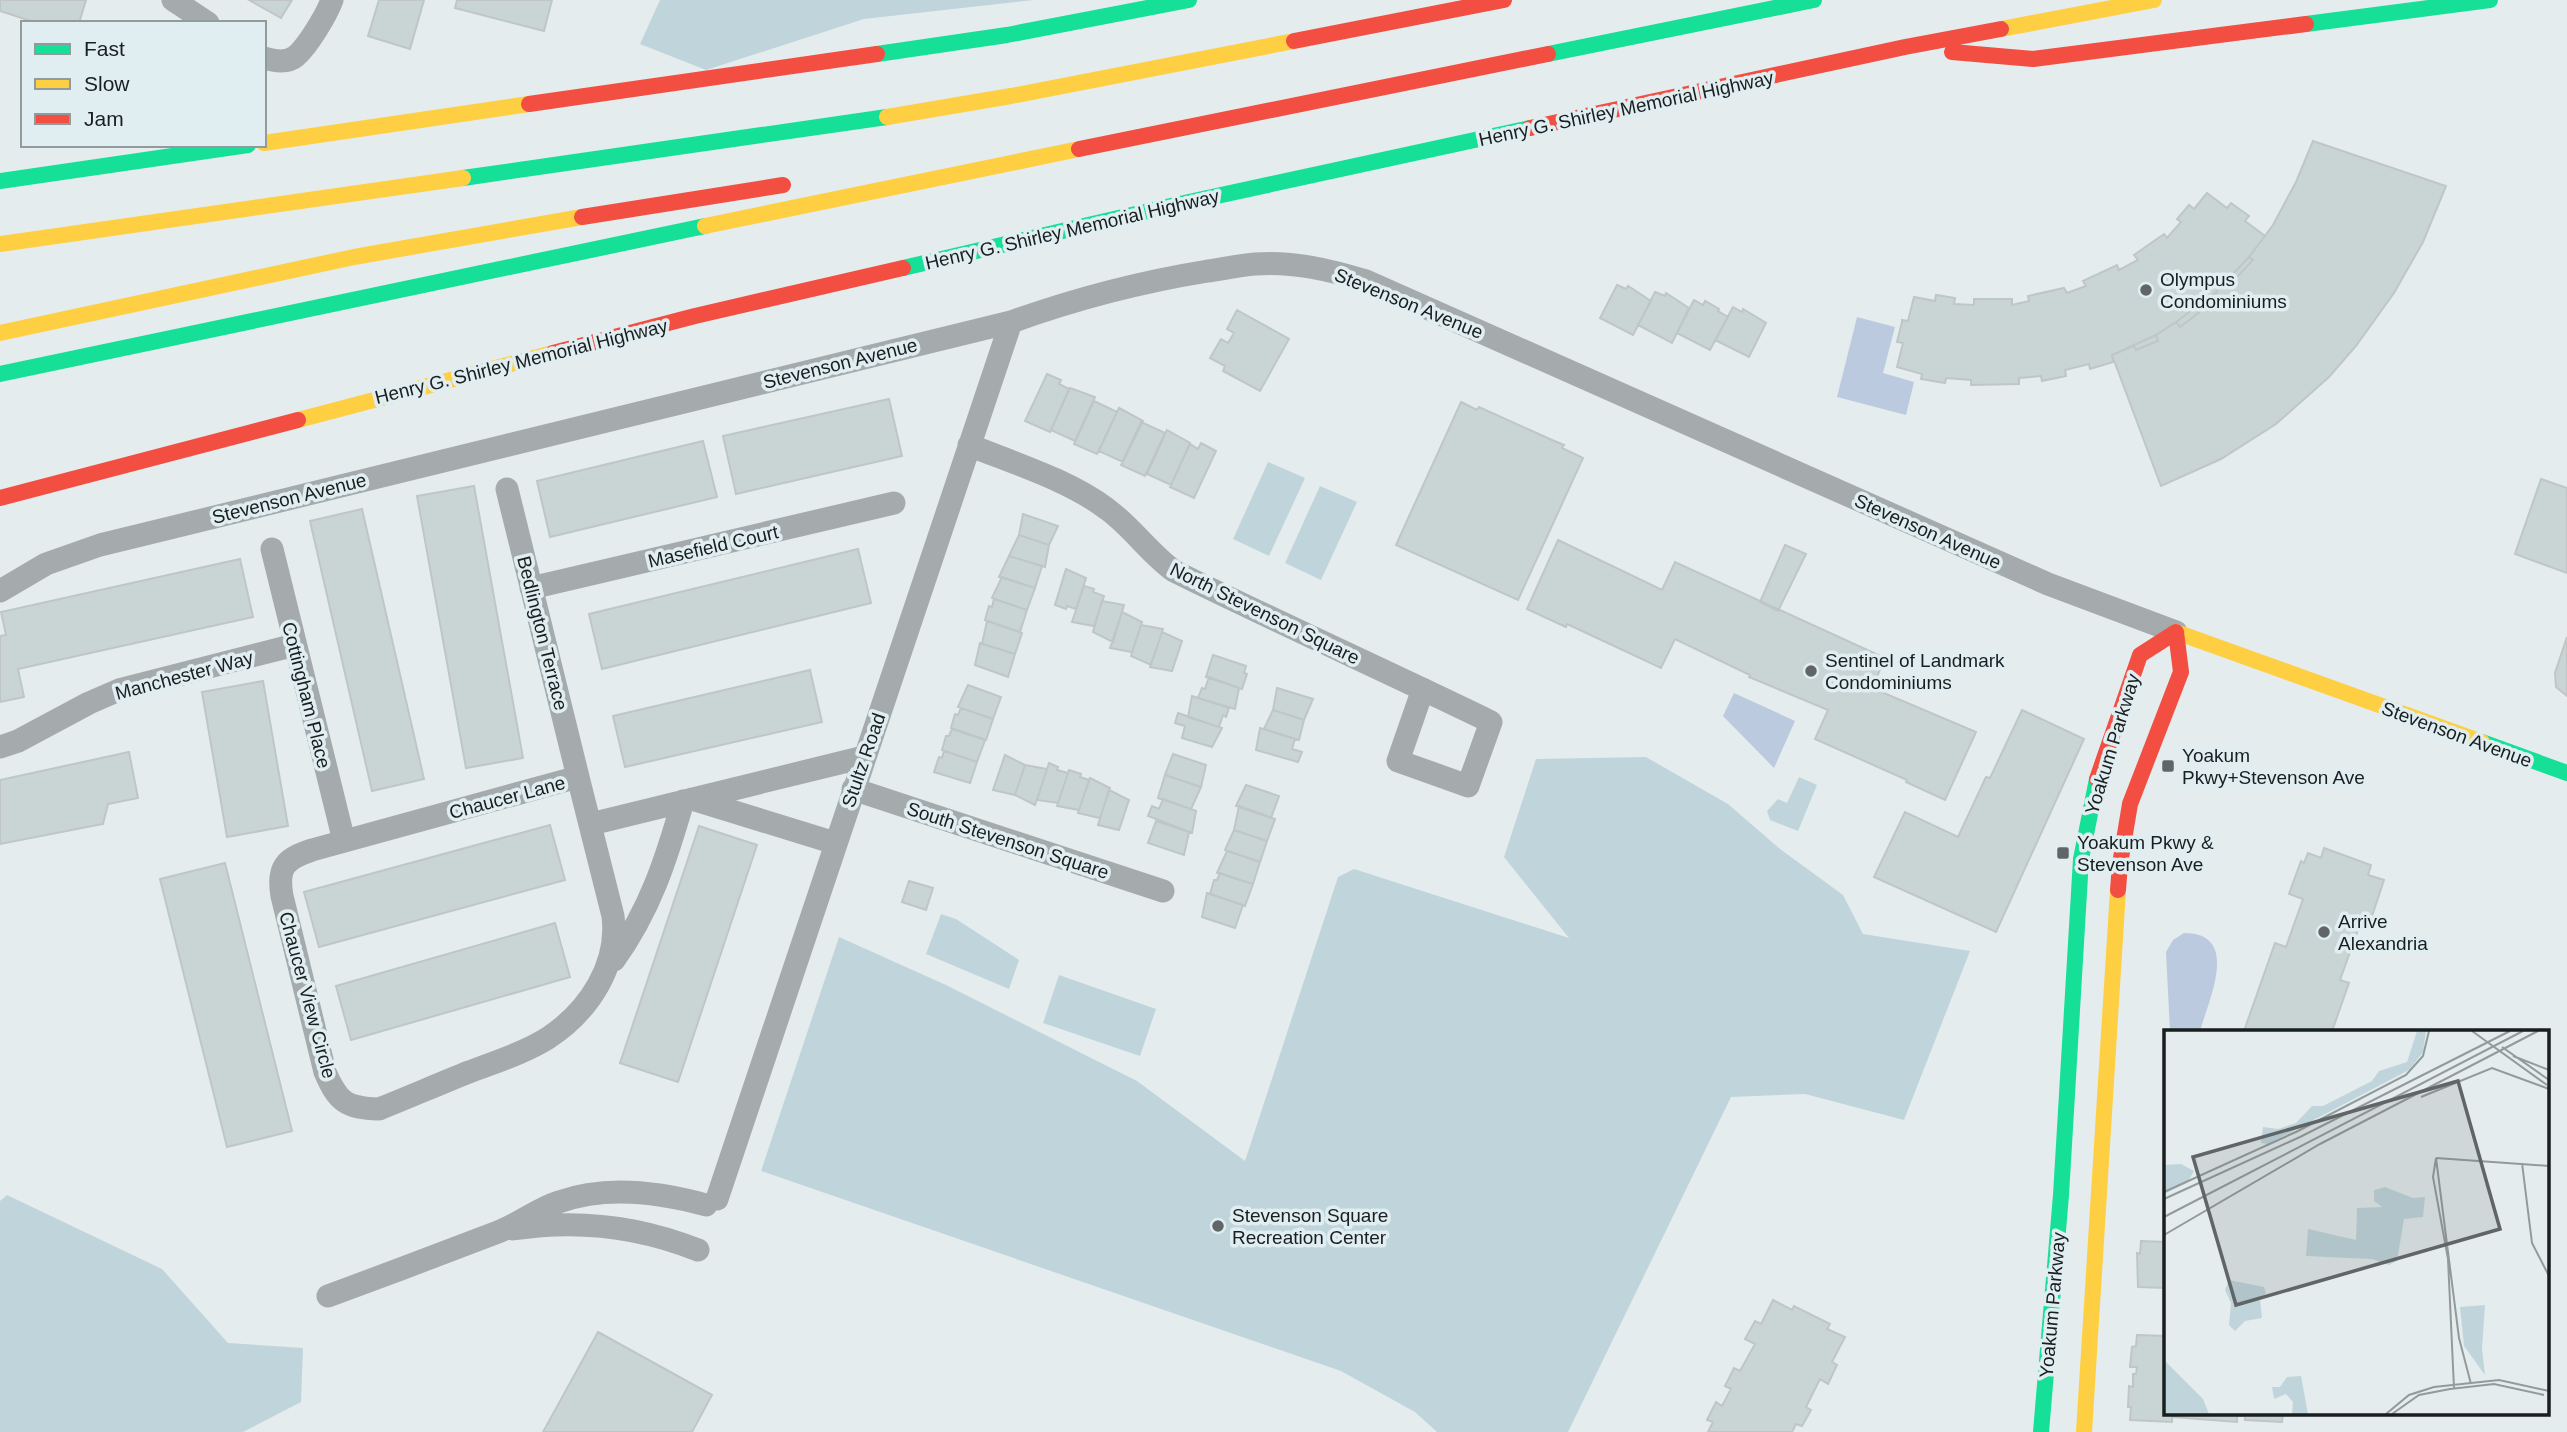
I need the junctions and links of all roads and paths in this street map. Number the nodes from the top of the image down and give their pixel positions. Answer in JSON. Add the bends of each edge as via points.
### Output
{"nodes":[{"id":1,"x":173,"y":0,"type":"edge"},
{"id":2,"x":332,"y":0,"type":"edge"},
{"id":3,"x":1189,"y":0,"type":"edge"},
{"id":4,"x":1504,"y":0,"type":"edge"},
{"id":5,"x":1814,"y":0,"type":"edge"},
{"id":6,"x":2154,"y":0,"type":"edge"},
{"id":7,"x":2490,"y":0,"type":"edge"},
{"id":8,"x":205,"y":21,"type":"edge"},
{"id":9,"x":1905,"y":47,"type":"junction"},
{"id":10,"x":266,"y":58,"type":"edge"},
{"id":11,"x":266,"y":143,"type":"edge"},
{"id":12,"x":234,"y":147,"type":"edge"},
{"id":13,"x":0,"y":181,"type":"edge"},
{"id":14,"x":907,"y":184,"type":"junction"},
{"id":15,"x":799,"y":185,"type":"dead end"},
{"id":16,"x":826,"y":185,"type":"dead end"},
{"id":17,"x":0,"y":244,"type":"edge"},
{"id":18,"x":1011,"y":321,"type":"junction"},
{"id":19,"x":0,"y":333,"type":"edge"},
{"id":20,"x":0,"y":374,"type":"edge"},
{"id":21,"x":969,"y":445,"type":"junction"},
{"id":22,"x":507,"y":489,"type":"dead end"},
{"id":23,"x":0,"y":499,"type":"edge"},
{"id":24,"x":894,"y":503,"type":"dead end"},
{"id":25,"x":272,"y":549,"type":"dead end"},
{"id":26,"x":531,"y":589,"type":"junction"},
{"id":27,"x":0,"y":591,"type":"edge"},
{"id":28,"x":2176,"y":632,"type":"junction"},
{"id":29,"x":295,"y":645,"type":"junction"},
{"id":30,"x":1423,"y":689,"type":"junction"},
{"id":31,"x":0,"y":747,"type":"edge"},
{"id":32,"x":864,"y":757,"type":"junction"},
{"id":33,"x":2567,"y":773,"type":"edge"},
{"id":34,"x":578,"y":777,"type":"junction"},
{"id":35,"x":853,"y":789,"type":"junction"},
{"id":36,"x":688,"y":800,"type":"junction"},
{"id":37,"x":591,"y":824,"type":"junction"},
{"id":38,"x":344,"y":841,"type":"junction"},
{"id":39,"x":835,"y":843,"type":"junction"},
{"id":40,"x":284,"y":866,"type":"joint"},
{"id":41,"x":1163,"y":891,"type":"dead end"},
{"id":42,"x":608,"y":968,"type":"junction"},
{"id":43,"x":503,"y":1230,"type":"junction"},
{"id":44,"x":698,"y":1250,"type":"dead end"},
{"id":45,"x":328,"y":1296,"type":"dead end"},
{"id":46,"x":2041,"y":1432,"type":"edge"},
{"id":47,"x":2084,"y":1432,"type":"edge"}],
"edges":[{"from":1,"to":8,"type":"street"},
{"from":2,"to":10,"type":"street","via":[[295,57],[284,61]]},
{"from":3,"to":11,"type":"main road","via":[[1007,35]]},
{"from":4,"to":17,"type":"main road","via":[[893,116]]},
{"from":5,"to":14,"type":"main road"},
{"from":6,"to":9,"type":"main road","name":"Henry G. Shirley Memorial Highway"},
{"from":7,"to":9,"type":"main road","via":[[2033,59]]},
{"from":9,"to":23,"type":"main road","name":"Henry G. Shirley Memorial Highway","via":[[1166,207],[695,316]]},
{"from":12,"to":13,"type":"main road"},
{"from":14,"to":16,"type":"main road"},
{"from":14,"to":20,"type":"main road"},
{"from":15,"to":19,"type":"main road","via":[[354,257]]},
{"from":18,"to":21,"type":"street","name":"Stultz Road"},
{"from":18,"to":27,"type":"street","name":"Stevenson Avenue","via":[[100,545],[46,564]]},
{"from":18,"to":28,"type":"street","name":"Stevenson Avenue","via":[[1086,297],[1255,264],[1330,271],[1417,302],[2048,584]]},
{"from":21,"to":30,"type":"street","name":"North Stevenson Square","via":[[1092,498],[1174,571]]},
{"from":21,"to":32,"type":"street","name":"Stultz Road"},
{"from":22,"to":26,"type":"street","name":"Bedlington Terrace"},
{"from":24,"to":26,"type":"street","name":"Masefield Court"},
{"from":25,"to":29,"type":"street","name":"Cottingham Place"},
{"from":26,"to":34,"type":"street","name":"Bedlington Terrace"},
{"from":28,"to":33,"type":"main road","name":"Stevenson Avenue"},
{"from":28,"to":46,"type":"main road","name":"Yoakum Parkway","via":[[2140,655],[2094,788],[2081,859]]},
{"from":28,"to":47,"type":"main road","name":"Yoakum Parkway","via":[[2181,672],[2130,804],[2120,864]]},
{"from":29,"to":31,"type":"street","name":"Manchester Way","via":[[119,690]]},
{"from":29,"to":38,"type":"street","name":"Cottingham Place"},
{"from":30,"to":30,"type":"street","name":"North Stevenson Square","via":[[1491,722],[1468,786],[1398,761]]},
{"from":32,"to":35,"type":"street","name":"Stultz Road"},
{"from":32,"to":36,"type":"street"},
{"from":34,"to":37,"type":"street","name":"Chaucer Lane"},
{"from":34,"to":38,"type":"street","name":"Chaucer Lane"},
{"from":35,"to":39,"type":"street","name":"Stultz Road"},
{"from":35,"to":41,"type":"street","name":"South Stevenson Square"},
{"from":36,"to":37,"type":"street"},
{"from":36,"to":39,"type":"street"},
{"from":36,"to":42,"type":"street","name":"Chaucer View Circle","via":[[648,905]]},
{"from":37,"to":42,"type":"street","name":"Chaucer View Circle","via":[[615,936]]},
{"from":38,"to":40,"type":"street","name":"Chaucer Lane","via":[[300,854]]},
{"from":39,"to":43,"type":"street","name":"Stultz Road","via":[[711,1202],[622,1191],[593,1194],[561,1201]]},
{"from":40,"to":42,"type":"street","name":"Chaucer View Circle","via":[[279,879],[282,896],[325,1072],[344,1103],[379,1109],[530,1048],[578,1013]]},
{"from":43,"to":44,"type":"street","via":[[595,1225],[656,1234]]},
{"from":43,"to":45,"type":"street"}]}
